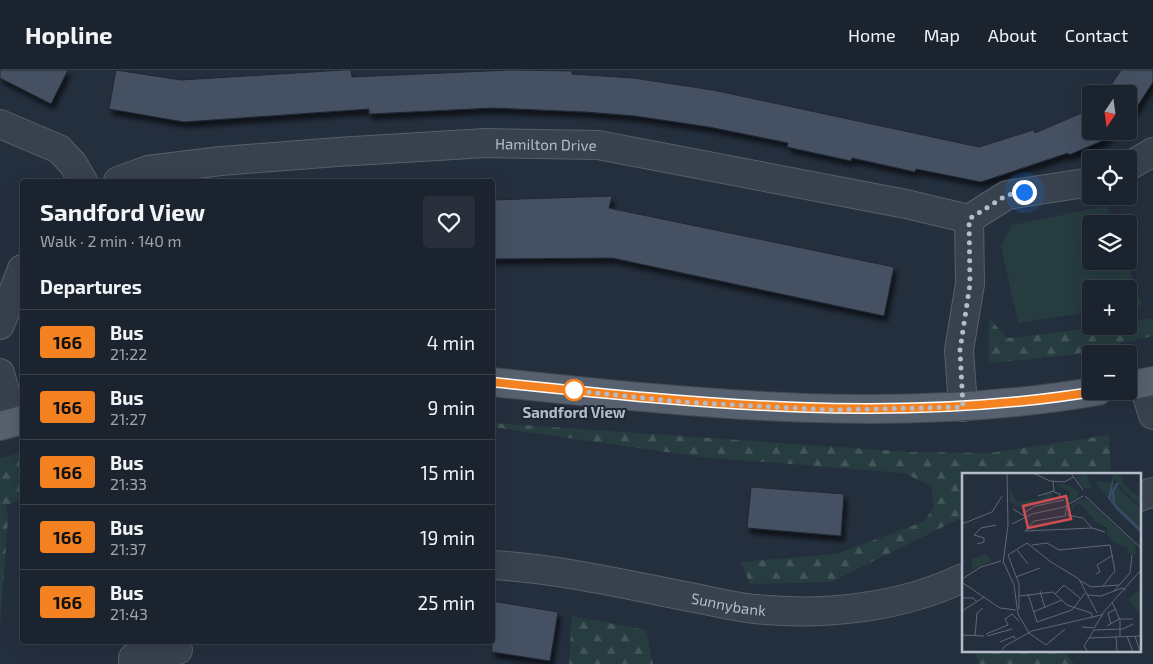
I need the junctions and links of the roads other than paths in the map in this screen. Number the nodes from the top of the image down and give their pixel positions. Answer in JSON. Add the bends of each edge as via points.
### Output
{"nodes":[{"id":1,"x":0,"y":124,"type":"edge"},
{"id":2,"x":1153,"y":152,"type":"edge"},
{"id":3,"x":1137,"y":161,"type":"edge"},
{"id":4,"x":82,"y":179,"type":"edge"},
{"id":5,"x":123,"y":179,"type":"edge"},
{"id":6,"x":1082,"y":183,"type":"edge"},
{"id":7,"x":969,"y":219,"type":"junction"},
{"id":8,"x":20,"y":274,"type":"edge"},
{"id":9,"x":0,"y":325,"type":"edge"},
{"id":10,"x":0,"y":372,"type":"edge"},
{"id":11,"x":495,"y":382,"type":"edge"},
{"id":12,"x":1142,"y":383,"type":"edge"},
{"id":13,"x":1082,"y":394,"type":"edge"},
{"id":14,"x":963,"y":407,"type":"junction"},
{"id":15,"x":1153,"y":415,"type":"edge"},
{"id":16,"x":12,"y":423,"type":"edge"},
{"id":17,"x":1153,"y":492,"type":"edge"},
{"id":18,"x":1140,"y":497,"type":"edge"},
{"id":19,"x":495,"y":565,"type":"edge"},
{"id":20,"x":962,"y":578,"type":"edge"},
{"id":21,"x":178,"y":650,"type":"dead end"},
{"id":22,"x":133,"y":664,"type":"edge"}],
"edges":[{"from":1,"to":4,"type":"street","via":[[59,149]]},
{"from":2,"to":3,"type":"street"},
{"from":5,"to":7,"type":"street","name":"Hamilton Drive","via":[[148,170],[308,154],[486,143],[598,145]]},
{"from":6,"to":7,"type":"street","via":[[1007,195]]},
{"from":7,"to":14,"type":"street","via":[[970,284],[960,350]]},
{"from":8,"to":9,"type":"street"},
{"from":10,"to":16,"type":"street"},
{"from":11,"to":14,"type":"main road","via":[[682,402],[810,409]]},
{"from":12,"to":15,"type":"street"},
{"from":13,"to":14,"type":"main road"},
{"from":17,"to":18,"type":"street"},
{"from":19,"to":20,"type":"street","name":"Sunnybank","via":[[531,567],[754,609],[832,611],[879,605]]},
{"from":21,"to":22,"type":"street","via":[[133,658]]}]}
